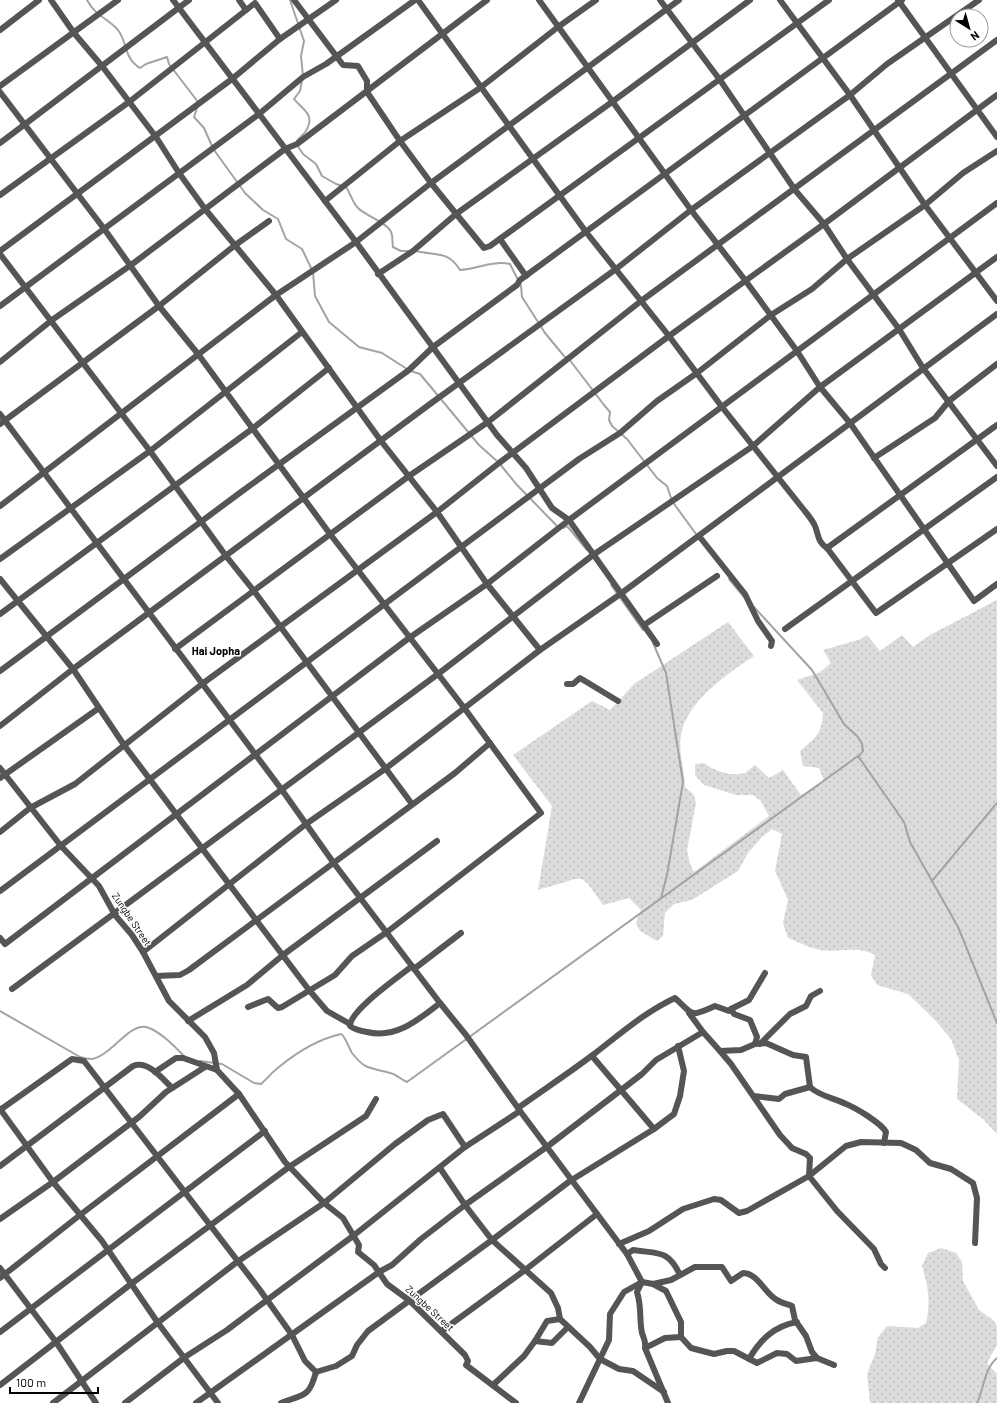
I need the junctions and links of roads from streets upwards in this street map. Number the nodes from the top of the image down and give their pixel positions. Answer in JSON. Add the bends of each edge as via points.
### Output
{"nodes":[{"id":1,"x":39,"y":0,"type":"edge"},
{"id":2,"x":51,"y":0,"type":"edge"},
{"id":3,"x":118,"y":0,"type":"edge"},
{"id":4,"x":173,"y":0,"type":"edge"},
{"id":5,"x":189,"y":0,"type":"edge"},
{"id":6,"x":239,"y":0,"type":"edge"},
{"id":7,"x":294,"y":0,"type":"edge"},
{"id":8,"x":336,"y":0,"type":"edge"},
{"id":9,"x":414,"y":0,"type":"edge"},
{"id":10,"x":418,"y":0,"type":"edge"},
{"id":11,"x":487,"y":0,"type":"edge"},
{"id":12,"x":539,"y":0,"type":"edge"},
{"id":13,"x":596,"y":0,"type":"edge"},
{"id":14,"x":660,"y":0,"type":"edge"},
{"id":15,"x":679,"y":0,"type":"edge"},
{"id":16,"x":750,"y":0,"type":"edge"},
{"id":17,"x":780,"y":0,"type":"edge"},
{"id":18,"x":829,"y":0,"type":"edge"},
{"id":19,"x":979,"y":0,"type":"edge"},
{"id":20,"x":900,"y":1,"type":"edge"},
{"id":21,"x":180,"y":7,"type":"junction"},
{"id":22,"x":667,"y":8,"type":"junction"},
{"id":23,"x":246,"y":10,"type":"junction"},
{"id":24,"x":309,"y":19,"type":"junction"},
{"id":25,"x":796,"y":24,"type":"junction"},
{"id":26,"x":558,"y":27,"type":"junction"},
{"id":27,"x":0,"y":30,"type":"edge"},
{"id":28,"x":74,"y":33,"type":"junction"},
{"id":29,"x":441,"y":33,"type":"junction"},
{"id":30,"x":927,"y":38,"type":"junction"},
{"id":31,"x":280,"y":39,"type":"junction"},
{"id":32,"x":997,"y":40,"type":"edge"},
{"id":33,"x":206,"y":41,"type":"junction"},
{"id":34,"x":692,"y":44,"type":"junction"},
{"id":35,"x":336,"y":56,"type":"junction"},
{"id":36,"x":823,"y":59,"type":"junction"},
{"id":37,"x":102,"y":66,"type":"junction"},
{"id":38,"x":588,"y":66,"type":"junction"},
{"id":39,"x":952,"y":75,"type":"junction"},
{"id":40,"x":232,"y":79,"type":"junction"},
{"id":41,"x":720,"y":80,"type":"junction"},
{"id":42,"x":0,"y":86,"type":"edge"},
{"id":43,"x":480,"y":88,"type":"junction"},
{"id":44,"x":0,"y":92,"type":"edge"},
{"id":45,"x":366,"y":92,"type":"junction"},
{"id":46,"x":850,"y":95,"type":"junction"},
{"id":47,"x":997,"y":95,"type":"edge"},
{"id":48,"x":129,"y":102,"type":"junction"},
{"id":49,"x":612,"y":102,"type":"junction"},
{"id":50,"x":978,"y":110,"type":"junction"},
{"id":51,"x":259,"y":114,"type":"junction"},
{"id":52,"x":744,"y":116,"type":"junction"},
{"id":53,"x":25,"y":125,"type":"junction"},
{"id":54,"x":509,"y":125,"type":"junction"},
{"id":55,"x":873,"y":131,"type":"junction"},
{"id":56,"x":156,"y":137,"type":"junction"},
{"id":57,"x":997,"y":137,"type":"edge"},
{"id":58,"x":640,"y":139,"type":"junction"},
{"id":59,"x":400,"y":141,"type":"junction"},
{"id":60,"x":0,"y":143,"type":"edge"},
{"id":61,"x":285,"y":149,"type":"junction"},
{"id":62,"x":997,"y":151,"type":"edge"},
{"id":63,"x":769,"y":152,"type":"junction"},
{"id":64,"x":52,"y":160,"type":"junction"},
{"id":65,"x":533,"y":160,"type":"junction"},
{"id":66,"x":899,"y":167,"type":"junction"},
{"id":67,"x":179,"y":173,"type":"junction"},
{"id":68,"x":666,"y":174,"type":"junction"},
{"id":69,"x":431,"y":183,"type":"junction"},
{"id":70,"x":795,"y":190,"type":"junction"},
{"id":71,"x":78,"y":194,"type":"junction"},
{"id":72,"x":560,"y":194,"type":"junction"},
{"id":73,"x":0,"y":196,"type":"edge"},
{"id":74,"x":325,"y":201,"type":"junction"},
{"id":75,"x":997,"y":204,"type":"edge"},
{"id":76,"x":925,"y":205,"type":"junction"},
{"id":77,"x":205,"y":209,"type":"junction"},
{"id":78,"x":691,"y":210,"type":"junction"},
{"id":79,"x":456,"y":214,"type":"junction"},
{"id":80,"x":270,"y":221,"type":"dead end"},
{"id":81,"x":824,"y":224,"type":"junction"},
{"id":82,"x":105,"y":230,"type":"junction"},
{"id":83,"x":586,"y":232,"type":"junction"},
{"id":84,"x":950,"y":238,"type":"junction"},
{"id":85,"x":500,"y":239,"type":"junction"},
{"id":86,"x":356,"y":242,"type":"junction"},
{"id":87,"x":234,"y":246,"type":"junction"},
{"id":88,"x":719,"y":246,"type":"junction"},
{"id":89,"x":0,"y":251,"type":"edge"},
{"id":90,"x":0,"y":254,"type":"edge"},
{"id":91,"x":997,"y":257,"type":"edge"},
{"id":92,"x":847,"y":259,"type":"junction"},
{"id":93,"x":131,"y":265,"type":"junction"},
{"id":94,"x":616,"y":269,"type":"junction"},
{"id":95,"x":975,"y":273,"type":"junction"},
{"id":96,"x":378,"y":274,"type":"junction"},
{"id":97,"x":521,"y":280,"type":"junction"},
{"id":98,"x":745,"y":280,"type":"junction"},
{"id":99,"x":26,"y":288,"type":"junction"},
{"id":100,"x":276,"y":295,"type":"junction"},
{"id":101,"x":873,"y":295,"type":"junction"},
{"id":102,"x":641,"y":301,"type":"junction"},
{"id":103,"x":997,"y":301,"type":"edge"},
{"id":104,"x":0,"y":306,"type":"edge"},
{"id":105,"x":159,"y":306,"type":"junction"},
{"id":106,"x":997,"y":314,"type":"edge"},
{"id":107,"x":771,"y":315,"type":"junction"},
{"id":108,"x":52,"y":320,"type":"junction"},
{"id":109,"x":899,"y":329,"type":"junction"},
{"id":110,"x":302,"y":332,"type":"junction"},
{"id":111,"x":669,"y":336,"type":"junction"},
{"id":112,"x":433,"y":347,"type":"junction"},
{"id":113,"x":797,"y":351,"type":"junction"},
{"id":114,"x":198,"y":354,"type":"junction"},
{"id":115,"x":0,"y":362,"type":"edge"},
{"id":116,"x":83,"y":363,"type":"junction"},
{"id":117,"x":997,"y":364,"type":"edge"},
{"id":118,"x":329,"y":368,"type":"junction"},
{"id":119,"x":923,"y":368,"type":"junction"},
{"id":120,"x":697,"y":373,"type":"junction"},
{"id":121,"x":459,"y":383,"type":"junction"},
{"id":122,"x":820,"y":387,"type":"junction"},
{"id":123,"x":225,"y":391,"type":"junction"},
{"id":124,"x":949,"y":401,"type":"junction"},
{"id":125,"x":722,"y":407,"type":"junction"},
{"id":126,"x":358,"y":408,"type":"junction"},
{"id":127,"x":121,"y":413,"type":"junction"},
{"id":128,"x":0,"y":414,"type":"edge"},
{"id":129,"x":2,"y":422,"type":"edge"},
{"id":130,"x":488,"y":422,"type":"junction"},
{"id":131,"x":850,"y":423,"type":"junction"},
{"id":132,"x":997,"y":425,"type":"edge"},
{"id":133,"x":252,"y":429,"type":"junction"},
{"id":134,"x":977,"y":439,"type":"junction"},
{"id":135,"x":381,"y":441,"type":"junction"},
{"id":136,"x":753,"y":446,"type":"junction"},
{"id":137,"x":150,"y":451,"type":"junction"},
{"id":138,"x":512,"y":453,"type":"junction"},
{"id":139,"x":874,"y":458,"type":"junction"},
{"id":140,"x":280,"y":464,"type":"junction"},
{"id":141,"x":997,"y":466,"type":"edge"},
{"id":142,"x":44,"y":472,"type":"junction"},
{"id":143,"x":410,"y":476,"type":"junction"},
{"id":144,"x":778,"y":477,"type":"junction"},
{"id":145,"x":997,"y":477,"type":"edge"},
{"id":146,"x":176,"y":485,"type":"junction"},
{"id":147,"x":539,"y":490,"type":"junction"},
{"id":148,"x":900,"y":494,"type":"junction"},
{"id":149,"x":304,"y":498,"type":"junction"},
{"id":150,"x":0,"y":506,"type":"edge"},
{"id":151,"x":71,"y":508,"type":"junction"},
{"id":152,"x":437,"y":512,"type":"junction"},
{"id":153,"x":569,"y":520,"type":"junction"},
{"id":154,"x":201,"y":522,"type":"junction"},
{"id":155,"x":924,"y":529,"type":"junction"},
{"id":156,"x":997,"y":529,"type":"edge"},
{"id":157,"x":330,"y":534,"type":"junction"},
{"id":158,"x":699,"y":536,"type":"junction"},
{"id":159,"x":97,"y":543,"type":"junction"},
{"id":160,"x":827,"y":548,"type":"junction"},
{"id":161,"x":461,"y":549,"type":"junction"},
{"id":162,"x":593,"y":555,"type":"junction"},
{"id":163,"x":226,"y":556,"type":"junction"},
{"id":164,"x":0,"y":559,"type":"edge"},
{"id":165,"x":948,"y":564,"type":"junction"},
{"id":166,"x":358,"y":569,"type":"junction"},
{"id":167,"x":717,"y":576,"type":"dead end"},
{"id":168,"x":0,"y":579,"type":"edge"},
{"id":169,"x":123,"y":579,"type":"junction"},
{"id":170,"x":852,"y":580,"type":"junction"},
{"id":171,"x":487,"y":584,"type":"junction"},
{"id":172,"x":997,"y":584,"type":"edge"},
{"id":173,"x":254,"y":591,"type":"junction"},
{"id":174,"x":620,"y":594,"type":"junction"},
{"id":175,"x":18,"y":601,"type":"junction"},
{"id":176,"x":385,"y":606,"type":"junction"},
{"id":177,"x":149,"y":613,"type":"junction"},
{"id":178,"x":0,"y":614,"type":"edge"},
{"id":179,"x":514,"y":615,"type":"junction"},
{"id":180,"x":644,"y":625,"type":"junction"},
{"id":181,"x":281,"y":627,"type":"junction"},
{"id":182,"x":785,"y":629,"type":"dead end"},
{"id":183,"x":45,"y":636,"type":"junction"},
{"id":184,"x":409,"y":638,"type":"junction"},
{"id":185,"x":657,"y":644,"type":"dead end"},
{"id":186,"x":771,"y":646,"type":"dead end"},
{"id":187,"x":175,"y":649,"type":"junction"},
{"id":188,"x":540,"y":650,"type":"junction"},
{"id":189,"x":307,"y":664,"type":"junction"},
{"id":190,"x":73,"y":669,"type":"junction"},
{"id":191,"x":0,"y":671,"type":"edge"},
{"id":192,"x":438,"y":674,"type":"junction"},
{"id":193,"x":202,"y":684,"type":"junction"},
{"id":194,"x":567,"y":684,"type":"dead end"},
{"id":195,"x":332,"y":697,"type":"junction"},
{"id":196,"x":618,"y":701,"type":"dead end"},
{"id":197,"x":99,"y":708,"type":"junction"},
{"id":198,"x":465,"y":709,"type":"junction"},
{"id":199,"x":230,"y":720,"type":"junction"},
{"id":200,"x":0,"y":726,"type":"edge"},
{"id":201,"x":359,"y":732,"type":"junction"},
{"id":202,"x":490,"y":743,"type":"junction"},
{"id":203,"x":124,"y":744,"type":"junction"},
{"id":204,"x":254,"y":756,"type":"junction"},
{"id":205,"x":0,"y":768,"type":"edge"},
{"id":206,"x":385,"y":769,"type":"junction"},
{"id":207,"x":2,"y":776,"type":"edge"},
{"id":208,"x":150,"y":778,"type":"junction"},
{"id":209,"x":282,"y":790,"type":"junction"},
{"id":210,"x":412,"y":804,"type":"junction"},
{"id":211,"x":30,"y":808,"type":"junction"},
{"id":212,"x":178,"y":814,"type":"junction"},
{"id":213,"x":306,"y":824,"type":"junction"},
{"id":214,"x":0,"y":832,"type":"edge"},
{"id":215,"x":437,"y":841,"type":"dead end"},
{"id":216,"x":61,"y":846,"type":"junction"},
{"id":217,"x":204,"y":849,"type":"junction"},
{"id":218,"x":333,"y":862,"type":"junction"},
{"id":219,"x":93,"y":878,"type":"junction"},
{"id":220,"x":229,"y":884,"type":"junction"},
{"id":221,"x":0,"y":891,"type":"edge"},
{"id":222,"x":361,"y":899,"type":"junction"},
{"id":223,"x":115,"y":915,"type":"junction"},
{"id":224,"x":256,"y":920,"type":"junction"},
{"id":225,"x":387,"y":932,"type":"junction"},
{"id":226,"x":462,"y":932,"type":"dead end"},
{"id":227,"x":0,"y":938,"type":"edge"},
{"id":228,"x":142,"y":952,"type":"junction"},
{"id":229,"x":282,"y":955,"type":"junction"},
{"id":230,"x":413,"y":967,"type":"junction"},
{"id":231,"x":765,"y":973,"type":"dead end"},
{"id":232,"x":156,"y":976,"type":"junction"},
{"id":233,"x":12,"y":990,"type":"dead end"},
{"id":234,"x":309,"y":990,"type":"junction"},
{"id":235,"x":820,"y":991,"type":"dead end"},
{"id":236,"x":440,"y":1003,"type":"junction"},
{"id":237,"x":248,"y":1008,"type":"dead end"},
{"id":238,"x":731,"y":1009,"type":"junction"},
{"id":239,"x":689,"y":1013,"type":"junction"},
{"id":240,"x":188,"y":1021,"type":"junction"},
{"id":241,"x":350,"y":1024,"type":"junction"},
{"id":242,"x":703,"y":1032,"type":"junction"},
{"id":243,"x":757,"y":1044,"type":"junction"},
{"id":244,"x":678,"y":1046,"type":"junction"},
{"id":245,"x":720,"y":1051,"type":"junction"},
{"id":246,"x":592,"y":1056,"type":"junction"},
{"id":247,"x":205,"y":1068,"type":"junction"},
{"id":248,"x":217,"y":1068,"type":"junction"},
{"id":249,"x":155,"y":1072,"type":"junction"},
{"id":250,"x":104,"y":1087,"type":"junction"},
{"id":251,"x":810,"y":1087,"type":"junction"},
{"id":252,"x":172,"y":1088,"type":"junction"},
{"id":253,"x":620,"y":1089,"type":"junction"},
{"id":254,"x":239,"y":1094,"type":"junction"},
{"id":255,"x":754,"y":1096,"type":"junction"},
{"id":256,"x":376,"y":1099,"type":"dead end"},
{"id":257,"x":0,"y":1110,"type":"edge"},
{"id":258,"x":519,"y":1110,"type":"junction"},
{"id":259,"x":131,"y":1123,"type":"junction"},
{"id":260,"x":654,"y":1129,"type":"junction"},
{"id":261,"x":265,"y":1131,"type":"junction"},
{"id":262,"x":884,"y":1143,"type":"junction"},
{"id":263,"x":26,"y":1146,"type":"junction"},
{"id":264,"x":548,"y":1146,"type":"junction"},
{"id":265,"x":465,"y":1147,"type":"junction"},
{"id":266,"x":157,"y":1158,"type":"junction"},
{"id":267,"x":0,"y":1166,"type":"edge"},
{"id":268,"x":289,"y":1167,"type":"junction"},
{"id":269,"x":440,"y":1168,"type":"junction"},
{"id":270,"x":809,"y":1176,"type":"junction"},
{"id":271,"x":570,"y":1181,"type":"junction"},
{"id":272,"x":53,"y":1182,"type":"junction"},
{"id":273,"x":185,"y":1192,"type":"junction"},
{"id":274,"x":324,"y":1203,"type":"junction"},
{"id":275,"x":465,"y":1204,"type":"junction"},
{"id":276,"x":597,"y":1214,"type":"junction"},
{"id":277,"x":80,"y":1215,"type":"junction"},
{"id":278,"x":0,"y":1219,"type":"edge"},
{"id":279,"x":210,"y":1225,"type":"junction"},
{"id":280,"x":353,"y":1236,"type":"junction"},
{"id":281,"x":492,"y":1240,"type":"junction"},
{"id":282,"x":975,"y":1243,"type":"dead end"},
{"id":283,"x":619,"y":1244,"type":"junction"},
{"id":284,"x":108,"y":1251,"type":"junction"},
{"id":285,"x":627,"y":1254,"type":"junction"},
{"id":286,"x":237,"y":1262,"type":"junction"},
{"id":287,"x":0,"y":1268,"type":"edge"},
{"id":288,"x":885,"y":1268,"type":"dead end"},
{"id":289,"x":525,"y":1270,"type":"junction"},
{"id":290,"x":379,"y":1272,"type":"junction"},
{"id":291,"x":680,"y":1275,"type":"junction"},
{"id":292,"x":2,"y":1276,"type":"edge"},
{"id":293,"x":642,"y":1282,"type":"junction"},
{"id":294,"x":131,"y":1284,"type":"junction"},
{"id":295,"x":652,"y":1284,"type":"junction"},
{"id":296,"x":267,"y":1300,"type":"junction"},
{"id":297,"x":410,"y":1301,"type":"junction"},
{"id":298,"x":31,"y":1309,"type":"junction"},
{"id":299,"x":560,"y":1319,"type":"junction"},
{"id":300,"x":797,"y":1322,"type":"junction"},
{"id":301,"x":158,"y":1323,"type":"junction"},
{"id":302,"x":568,"y":1327,"type":"junction"},
{"id":303,"x":443,"y":1330,"type":"dead end"},
{"id":304,"x":0,"y":1332,"type":"edge"},
{"id":305,"x":292,"y":1335,"type":"junction"},
{"id":306,"x":681,"y":1337,"type":"junction"},
{"id":307,"x":535,"y":1341,"type":"junction"},
{"id":308,"x":56,"y":1342,"type":"junction"},
{"id":309,"x":645,"y":1348,"type":"junction"},
{"id":310,"x":185,"y":1357,"type":"junction"},
{"id":311,"x":817,"y":1358,"type":"junction"},
{"id":312,"x":600,"y":1359,"type":"junction"},
{"id":313,"x":749,"y":1359,"type":"junction"},
{"id":314,"x":834,"y":1365,"type":"dead end"},
{"id":315,"x":316,"y":1372,"type":"junction"},
{"id":316,"x":81,"y":1382,"type":"junction"},
{"id":317,"x":0,"y":1385,"type":"edge"},
{"id":318,"x":493,"y":1385,"type":"junction"},
{"id":319,"x":211,"y":1392,"type":"junction"},
{"id":320,"x":664,"y":1392,"type":"junction"},
{"id":321,"x":53,"y":1403,"type":"edge"},
{"id":322,"x":96,"y":1403,"type":"edge"},
{"id":323,"x":125,"y":1403,"type":"edge"},
{"id":324,"x":196,"y":1403,"type":"edge"},
{"id":325,"x":218,"y":1403,"type":"edge"},
{"id":326,"x":281,"y":1403,"type":"edge"},
{"id":327,"x":516,"y":1403,"type":"edge"},
{"id":328,"x":579,"y":1403,"type":"edge"},
{"id":329,"x":668,"y":1403,"type":"edge"}],
"edges":[{"from":1,"to":27,"type":"street"},
{"from":2,"to":28,"type":"street"},
{"from":3,"to":28,"type":"street"},
{"from":4,"to":21,"type":"street"},
{"from":5,"to":21,"type":"street"},
{"from":6,"to":23,"type":"street"},
{"from":7,"to":24,"type":"street"},
{"from":8,"to":24,"type":"street"},
{"from":9,"to":35,"type":"street"},
{"from":10,"to":29,"type":"street"},
{"from":11,"to":29,"type":"street"},
{"from":12,"to":26,"type":"street"},
{"from":13,"to":26,"type":"street"},
{"from":14,"to":22,"type":"street"},
{"from":15,"to":22,"type":"street"},
{"from":16,"to":34,"type":"street"},
{"from":17,"to":25,"type":"street"},
{"from":18,"to":25,"type":"street"},
{"from":19,"to":30,"type":"street"},
{"from":20,"to":30,"type":"street"},
{"from":20,"to":36,"type":"street"},
{"from":21,"to":33,"type":"street"},
{"from":21,"to":37,"type":"street"},
{"from":22,"to":34,"type":"street"},
{"from":22,"to":38,"type":"street"},
{"from":23,"to":31,"type":"street","via":[[255,3]]},
{"from":23,"to":33,"type":"street"},
{"from":24,"to":31,"type":"street"},
{"from":24,"to":35,"type":"street"},
{"from":25,"to":36,"type":"street"},
{"from":25,"to":41,"type":"street"},
{"from":26,"to":38,"type":"street"},
{"from":26,"to":43,"type":"street"},
{"from":28,"to":37,"type":"street"},
{"from":28,"to":42,"type":"street"},
{"from":29,"to":43,"type":"street"},
{"from":29,"to":45,"type":"street"},
{"from":30,"to":39,"type":"street"},
{"from":30,"to":46,"type":"street","via":[[887,64]]},
{"from":31,"to":40,"type":"street"},
{"from":32,"to":39,"type":"street"},
{"from":33,"to":40,"type":"street"},
{"from":33,"to":48,"type":"street"},
{"from":34,"to":41,"type":"street"},
{"from":34,"to":49,"type":"street"},
{"from":35,"to":45,"type":"street","via":[[343,65],[358,66],[367,81]]},
{"from":35,"to":51,"type":"street","via":[[303,77]]},
{"from":36,"to":46,"type":"street"},
{"from":36,"to":52,"type":"street"},
{"from":37,"to":48,"type":"street"},
{"from":37,"to":53,"type":"street"},
{"from":38,"to":49,"type":"street"},
{"from":38,"to":54,"type":"street"},
{"from":39,"to":50,"type":"street"},
{"from":39,"to":55,"type":"street"},
{"from":40,"to":51,"type":"street"},
{"from":40,"to":56,"type":"street"},
{"from":41,"to":52,"type":"street"},
{"from":41,"to":58,"type":"street"},
{"from":43,"to":54,"type":"street"},
{"from":43,"to":59,"type":"street"},
{"from":44,"to":53,"type":"street"},
{"from":45,"to":59,"type":"street"},
{"from":45,"to":61,"type":"street","via":[[297,144]]},
{"from":46,"to":55,"type":"street"},
{"from":46,"to":63,"type":"street"},
{"from":47,"to":50,"type":"street"},
{"from":48,"to":56,"type":"street"},
{"from":48,"to":64,"type":"street"},
{"from":49,"to":58,"type":"street"},
{"from":49,"to":65,"type":"street"},
{"from":50,"to":57,"type":"street"},
{"from":50,"to":66,"type":"street"},
{"from":51,"to":61,"type":"street"},
{"from":51,"to":67,"type":"street"},
{"from":52,"to":63,"type":"street"},
{"from":52,"to":68,"type":"street"},
{"from":53,"to":60,"type":"street"},
{"from":53,"to":64,"type":"street"},
{"from":54,"to":65,"type":"street"},
{"from":54,"to":69,"type":"street"},
{"from":55,"to":66,"type":"street"},
{"from":55,"to":70,"type":"street"},
{"from":56,"to":67,"type":"street"},
{"from":56,"to":71,"type":"street"},
{"from":58,"to":68,"type":"street"},
{"from":58,"to":72,"type":"street"},
{"from":59,"to":69,"type":"street"},
{"from":59,"to":74,"type":"street"},
{"from":61,"to":74,"type":"street"},
{"from":61,"to":77,"type":"street"},
{"from":62,"to":76,"type":"street","via":[[963,173]]},
{"from":63,"to":70,"type":"street"},
{"from":63,"to":78,"type":"street"},
{"from":64,"to":71,"type":"street"},
{"from":64,"to":73,"type":"street"},
{"from":65,"to":72,"type":"street"},
{"from":65,"to":79,"type":"street"},
{"from":66,"to":76,"type":"street"},
{"from":66,"to":81,"type":"street"},
{"from":67,"to":77,"type":"street"},
{"from":67,"to":82,"type":"street"},
{"from":68,"to":78,"type":"street"},
{"from":68,"to":83,"type":"street"},
{"from":69,"to":79,"type":"street"},
{"from":69,"to":86,"type":"street"},
{"from":70,"to":81,"type":"street"},
{"from":70,"to":88,"type":"street"},
{"from":71,"to":82,"type":"street"},
{"from":71,"to":89,"type":"street"},
{"from":72,"to":83,"type":"street"},
{"from":72,"to":85,"type":"street"},
{"from":74,"to":86,"type":"street"},
{"from":75,"to":84,"type":"street"},
{"from":76,"to":84,"type":"street"},
{"from":76,"to":92,"type":"street"},
{"from":77,"to":87,"type":"street"},
{"from":77,"to":93,"type":"street"},
{"from":78,"to":88,"type":"street"},
{"from":78,"to":94,"type":"street"},
{"from":79,"to":85,"type":"street","via":[[484,248]]},
{"from":79,"to":96,"type":"street","via":[[413,251]]},
{"from":80,"to":87,"type":"street"},
{"from":81,"to":92,"type":"street"},
{"from":81,"to":98,"type":"street"},
{"from":82,"to":93,"type":"street"},
{"from":82,"to":99,"type":"street"},
{"from":83,"to":94,"type":"street"},
{"from":83,"to":97,"type":"street"},
{"from":84,"to":95,"type":"street"},
{"from":84,"to":101,"type":"street"},
{"from":85,"to":97,"type":"street"},
{"from":86,"to":96,"type":"street"},
{"from":86,"to":100,"type":"street"},
{"from":87,"to":100,"type":"street"},
{"from":87,"to":105,"type":"street"},
{"from":88,"to":98,"type":"street"},
{"from":88,"to":102,"type":"street"},
{"from":90,"to":99,"type":"street"},
{"from":91,"to":95,"type":"street"},
{"from":92,"to":101,"type":"street"},
{"from":92,"to":107,"type":"street","via":[[812,289]]},
{"from":93,"to":105,"type":"street"},
{"from":93,"to":108,"type":"street"},
{"from":94,"to":102,"type":"street"},
{"from":94,"to":121,"type":"street"},
{"from":95,"to":103,"type":"street"},
{"from":95,"to":109,"type":"street"},
{"from":96,"to":112,"type":"street"},
{"from":97,"to":112,"type":"street"},
{"from":98,"to":107,"type":"street"},
{"from":98,"to":111,"type":"street"},
{"from":99,"to":104,"type":"street"},
{"from":99,"to":108,"type":"street"},
{"from":100,"to":110,"type":"street"},
{"from":100,"to":114,"type":"street"},
{"from":101,"to":109,"type":"street"},
{"from":101,"to":113,"type":"street"},
{"from":102,"to":111,"type":"street"},
{"from":102,"to":130,"type":"street"},
{"from":105,"to":114,"type":"street"},
{"from":105,"to":116,"type":"street"},
{"from":106,"to":119,"type":"street"},
{"from":107,"to":113,"type":"street"},
{"from":107,"to":120,"type":"street"},
{"from":108,"to":115,"type":"street"},
{"from":108,"to":116,"type":"street"},
{"from":109,"to":119,"type":"street"},
{"from":109,"to":122,"type":"street"},
{"from":110,"to":118,"type":"street"},
{"from":110,"to":123,"type":"street"},
{"from":111,"to":120,"type":"street"},
{"from":111,"to":138,"type":"street"},
{"from":112,"to":121,"type":"street"},
{"from":112,"to":126,"type":"street","via":[[409,370]]},
{"from":113,"to":122,"type":"street"},
{"from":113,"to":125,"type":"street"},
{"from":114,"to":123,"type":"street"},
{"from":114,"to":127,"type":"street"},
{"from":116,"to":127,"type":"street"},
{"from":116,"to":129,"type":"street"},
{"from":117,"to":124,"type":"street"},
{"from":118,"to":126,"type":"street"},
{"from":118,"to":133,"type":"street"},
{"from":119,"to":124,"type":"street"},
{"from":119,"to":131,"type":"street"},
{"from":120,"to":125,"type":"street"},
{"from":120,"to":147,"type":"street","via":[[657,401],[620,433],[579,459]]},
{"from":121,"to":130,"type":"street"},
{"from":121,"to":135,"type":"street"},
{"from":122,"to":131,"type":"street"},
{"from":122,"to":136,"type":"street"},
{"from":123,"to":133,"type":"street"},
{"from":123,"to":137,"type":"street"},
{"from":124,"to":134,"type":"street"},
{"from":124,"to":139,"type":"street","via":[[935,418]]},
{"from":125,"to":136,"type":"street"},
{"from":125,"to":153,"type":"street"},
{"from":126,"to":135,"type":"street"},
{"from":126,"to":140,"type":"street"},
{"from":127,"to":137,"type":"street"},
{"from":127,"to":142,"type":"street"},
{"from":128,"to":129,"type":"street"},
{"from":129,"to":142,"type":"street"},
{"from":130,"to":138,"type":"street"},
{"from":130,"to":143,"type":"street"},
{"from":131,"to":139,"type":"street"},
{"from":131,"to":144,"type":"street"},
{"from":132,"to":134,"type":"street"},
{"from":133,"to":140,"type":"street"},
{"from":133,"to":146,"type":"street"},
{"from":134,"to":141,"type":"street"},
{"from":134,"to":148,"type":"street"},
{"from":135,"to":143,"type":"street"},
{"from":135,"to":149,"type":"street"},
{"from":136,"to":144,"type":"street"},
{"from":136,"to":162,"type":"street"},
{"from":137,"to":146,"type":"street"},
{"from":137,"to":151,"type":"street"},
{"from":138,"to":147,"type":"street","via":[[526,468]]},
{"from":138,"to":152,"type":"street"},
{"from":139,"to":148,"type":"street"},
{"from":140,"to":149,"type":"street"},
{"from":140,"to":154,"type":"street"},
{"from":142,"to":150,"type":"street"},
{"from":142,"to":151,"type":"street"},
{"from":143,"to":152,"type":"street"},
{"from":143,"to":157,"type":"street"},
{"from":144,"to":158,"type":"street"},
{"from":144,"to":160,"type":"street","via":[[804,510],[815,526],[817,538]]},
{"from":145,"to":155,"type":"street"},
{"from":146,"to":154,"type":"street"},
{"from":146,"to":159,"type":"street"},
{"from":147,"to":153,"type":"street","via":[[552,508]]},
{"from":147,"to":161,"type":"street"},
{"from":148,"to":155,"type":"street"},
{"from":148,"to":160,"type":"street"},
{"from":149,"to":157,"type":"street"},
{"from":149,"to":163,"type":"street"},
{"from":151,"to":159,"type":"street"},
{"from":151,"to":164,"type":"street"},
{"from":152,"to":161,"type":"street"},
{"from":152,"to":166,"type":"street"},
{"from":153,"to":162,"type":"street"},
{"from":153,"to":171,"type":"street"},
{"from":154,"to":163,"type":"street"},
{"from":154,"to":169,"type":"street"},
{"from":155,"to":165,"type":"street"},
{"from":155,"to":170,"type":"street"},
{"from":156,"to":165,"type":"street"},
{"from":157,"to":166,"type":"street"},
{"from":157,"to":173,"type":"street"},
{"from":158,"to":174,"type":"street"},
{"from":158,"to":186,"type":"street","via":[[745,594],[758,621],[772,641]]},
{"from":159,"to":169,"type":"street"},
{"from":159,"to":175,"type":"street"},
{"from":160,"to":170,"type":"street"},
{"from":161,"to":171,"type":"street"},
{"from":161,"to":176,"type":"street"},
{"from":162,"to":174,"type":"street"},
{"from":162,"to":179,"type":"street"},
{"from":163,"to":173,"type":"street"},
{"from":163,"to":177,"type":"street"},
{"from":165,"to":170,"type":"street","via":[[876,613]]},
{"from":165,"to":172,"type":"street","via":[[974,601]]},
{"from":166,"to":176,"type":"street"},
{"from":166,"to":181,"type":"street"},
{"from":167,"to":180,"type":"street"},
{"from":168,"to":175,"type":"street"},
{"from":169,"to":177,"type":"street"},
{"from":169,"to":183,"type":"street"},
{"from":170,"to":182,"type":"street"},
{"from":171,"to":179,"type":"street"},
{"from":171,"to":184,"type":"street"},
{"from":173,"to":181,"type":"street"},
{"from":173,"to":187,"type":"street"},
{"from":174,"to":180,"type":"street"},
{"from":174,"to":188,"type":"street"},
{"from":175,"to":178,"type":"street"},
{"from":175,"to":183,"type":"street"},
{"from":176,"to":184,"type":"street"},
{"from":176,"to":189,"type":"street"},
{"from":177,"to":187,"type":"street"},
{"from":177,"to":190,"type":"street"},
{"from":179,"to":188,"type":"street"},
{"from":179,"to":192,"type":"street"},
{"from":180,"to":185,"type":"street"},
{"from":181,"to":189,"type":"street"},
{"from":181,"to":193,"type":"street"},
{"from":183,"to":190,"type":"street"},
{"from":183,"to":191,"type":"street"},
{"from":184,"to":192,"type":"street"},
{"from":184,"to":195,"type":"street"},
{"from":187,"to":193,"type":"street"},
{"from":188,"to":198,"type":"street"},
{"from":189,"to":195,"type":"street"},
{"from":189,"to":199,"type":"street"},
{"from":190,"to":197,"type":"street"},
{"from":190,"to":200,"type":"street"},
{"from":192,"to":198,"type":"street"},
{"from":192,"to":201,"type":"street"},
{"from":193,"to":199,"type":"street"},
{"from":193,"to":203,"type":"street"},
{"from":194,"to":196,"type":"street","via":[[573,684],[580,678]]},
{"from":195,"to":201,"type":"street"},
{"from":195,"to":204,"type":"street"},
{"from":197,"to":203,"type":"street"},
{"from":197,"to":207,"type":"street"},
{"from":198,"to":202,"type":"street"},
{"from":198,"to":206,"type":"street"},
{"from":199,"to":204,"type":"street"},
{"from":199,"to":208,"type":"street"},
{"from":201,"to":206,"type":"street"},
{"from":201,"to":209,"type":"street"},
{"from":202,"to":210,"type":"street","via":[[455,773]]},
{"from":202,"to":225,"type":"street","via":[[541,813]]},
{"from":203,"to":208,"type":"street"},
{"from":203,"to":211,"type":"street","via":[[75,784]]},
{"from":204,"to":209,"type":"street"},
{"from":204,"to":212,"type":"street"},
{"from":205,"to":207,"type":"street","name":"Zungbe Street"},
{"from":206,"to":210,"type":"street"},
{"from":206,"to":213,"type":"street"},
{"from":207,"to":211,"type":"street","name":"Zungbe Street"},
{"from":208,"to":212,"type":"street"},
{"from":208,"to":216,"type":"street"},
{"from":209,"to":213,"type":"street"},
{"from":209,"to":217,"type":"street"},
{"from":210,"to":218,"type":"street"},
{"from":211,"to":214,"type":"street"},
{"from":211,"to":216,"type":"street","name":"Zungbe Street"},
{"from":212,"to":217,"type":"street"},
{"from":212,"to":219,"type":"street"},
{"from":213,"to":218,"type":"street"},
{"from":213,"to":220,"type":"street"},
{"from":215,"to":222,"type":"street"},
{"from":216,"to":219,"type":"street","name":"Zungbe Street"},
{"from":216,"to":221,"type":"street"},
{"from":217,"to":220,"type":"street"},
{"from":217,"to":223,"type":"street"},
{"from":218,"to":222,"type":"street"},
{"from":218,"to":224,"type":"street"},
{"from":219,"to":223,"type":"street","name":"Zungbe Street"},
{"from":219,"to":227,"type":"street","via":[[5,944]]},
{"from":220,"to":224,"type":"street"},
{"from":220,"to":228,"type":"street"},
{"from":222,"to":225,"type":"street"},
{"from":222,"to":229,"type":"street"},
{"from":223,"to":228,"type":"street","name":"Zungbe Street"},
{"from":223,"to":233,"type":"street"},
{"from":224,"to":229,"type":"street"},
{"from":224,"to":232,"type":"street","via":[[184,973]]},
{"from":225,"to":230,"type":"street"},
{"from":225,"to":234,"type":"street","via":[[352,956],[335,975]]},
{"from":226,"to":230,"type":"street"},
{"from":228,"to":232,"type":"street","name":"Zungbe Street"},
{"from":229,"to":234,"type":"street"},
{"from":229,"to":240,"type":"street","via":[[247,986]]},
{"from":230,"to":236,"type":"street"},
{"from":230,"to":241,"type":"street","via":[[362,1008],[350,1019]]},
{"from":231,"to":238,"type":"street","via":[[749,1000]]},
{"from":232,"to":240,"type":"street","name":"Zungbe Street","via":[[170,1001]]},
{"from":234,"to":237,"type":"street","via":[[282,1007],[278,1008],[268,998]]},
{"from":234,"to":241,"type":"street","via":[[327,1011]]},
{"from":235,"to":243,"type":"street","via":[[811,996],[806,1006],[786,1018]]},
{"from":236,"to":241,"type":"street","via":[[410,1025],[381,1035],[358,1030]]},
{"from":236,"to":258,"type":"street","via":[[471,1041]]},
{"from":238,"to":239,"type":"street","via":[[729,1011],[715,1006],[694,1014]]},
{"from":238,"to":243,"type":"street","via":[[734,1014],[750,1020]]},
{"from":239,"to":242,"type":"street"},
{"from":239,"to":246,"type":"street","via":[[675,998],[641,1017]]},
{"from":240,"to":248,"type":"street","name":"Zungbe Street","via":[[205,1037],[214,1053]]},
{"from":242,"to":244,"type":"street"},
{"from":242,"to":245,"type":"street"},
{"from":243,"to":245,"type":"street","via":[[741,1050]]},
{"from":243,"to":251,"type":"street","via":[[769,1044],[806,1058]]},
{"from":244,"to":253,"type":"street"},
{"from":244,"to":260,"type":"street","via":[[684,1071],[680,1096],[674,1114]]},
{"from":245,"to":255,"type":"street"},
{"from":246,"to":253,"type":"street"},
{"from":246,"to":258,"type":"street"},
{"from":247,"to":248,"type":"street"},
{"from":247,"to":249,"type":"street","via":[[183,1058],[176,1058]]},
{"from":247,"to":252,"type":"street"},
{"from":248,"to":254,"type":"street","name":"Zungbe Street"},
{"from":249,"to":250,"type":"street","via":[[136,1064]]},
{"from":249,"to":252,"type":"street"},
{"from":250,"to":257,"type":"street","via":[[84,1061],[72,1059]]},
{"from":250,"to":259,"type":"street"},
{"from":250,"to":263,"type":"street"},
{"from":251,"to":255,"type":"street","via":[[785,1094],[779,1099]]},
{"from":251,"to":262,"type":"street","via":[[847,1104],[881,1125],[886,1132]]},
{"from":252,"to":259,"type":"street"},
{"from":253,"to":260,"type":"street"},
{"from":253,"to":264,"type":"street"},
{"from":254,"to":261,"type":"street","name":"Zungbe Street"},
{"from":254,"to":266,"type":"street"},
{"from":255,"to":270,"type":"street","via":[[780,1135],[792,1148],[810,1158]]},
{"from":256,"to":268,"type":"street","via":[[366,1116]]},
{"from":257,"to":263,"type":"street"},
{"from":258,"to":264,"type":"street"},
{"from":258,"to":265,"type":"street"},
{"from":259,"to":266,"type":"street"},
{"from":259,"to":272,"type":"street"},
{"from":260,"to":271,"type":"street"},
{"from":261,"to":268,"type":"street","name":"Zungbe Street"},
{"from":261,"to":273,"type":"street"},
{"from":262,"to":270,"type":"street","via":[[861,1142],[846,1146]]},
{"from":262,"to":282,"type":"street","via":[[908,1145],[930,1163],[943,1166],[970,1181],[976,1192]]},
{"from":263,"to":267,"type":"street"},
{"from":263,"to":272,"type":"street"},
{"from":264,"to":271,"type":"street"},
{"from":264,"to":275,"type":"street"},
{"from":265,"to":269,"type":"street"},
{"from":265,"to":274,"type":"street","via":[[443,1114],[428,1120],[382,1154]]},
{"from":266,"to":273,"type":"street"},
{"from":266,"to":277,"type":"street"},
{"from":268,"to":274,"type":"street","name":"Zungbe Street"},
{"from":268,"to":279,"type":"street"},
{"from":269,"to":275,"type":"street"},
{"from":269,"to":280,"type":"street"},
{"from":270,"to":283,"type":"street","via":[[747,1211],[739,1213],[721,1200],[714,1199],[683,1209],[649,1231]]},
{"from":270,"to":288,"type":"street","via":[[874,1249]]},
{"from":271,"to":276,"type":"street"},
{"from":271,"to":281,"type":"street"},
{"from":272,"to":277,"type":"street"},
{"from":272,"to":278,"type":"street"},
{"from":273,"to":279,"type":"street"},
{"from":273,"to":284,"type":"street"},
{"from":274,"to":280,"type":"street","name":"Zungbe Street","via":[[343,1218]]},
{"from":274,"to":286,"type":"street"},
{"from":275,"to":281,"type":"street"},
{"from":275,"to":290,"type":"street","via":[[392,1265]]},
{"from":276,"to":283,"type":"street"},
{"from":276,"to":289,"type":"street"},
{"from":277,"to":284,"type":"street"},
{"from":277,"to":292,"type":"street"},
{"from":279,"to":286,"type":"street"},
{"from":279,"to":294,"type":"street"},
{"from":280,"to":290,"type":"street","name":"Zungbe Street","via":[[359,1245],[358,1252]]},
{"from":280,"to":296,"type":"street"},
{"from":281,"to":289,"type":"street"},
{"from":281,"to":297,"type":"street"},
{"from":283,"to":285,"type":"street"},
{"from":284,"to":294,"type":"street"},
{"from":284,"to":298,"type":"street"},
{"from":285,"to":291,"type":"street","via":[[633,1250],[664,1254],[675,1263]]},
{"from":285,"to":293,"type":"street"},
{"from":286,"to":296,"type":"street"},
{"from":286,"to":301,"type":"street"},
{"from":287,"to":292,"type":"street"},
{"from":289,"to":299,"type":"street","via":[[551,1293]]},
{"from":289,"to":303,"type":"street"},
{"from":290,"to":297,"type":"street","name":"Zungbe Street","via":[[387,1284]]},
{"from":290,"to":305,"type":"street"},
{"from":291,"to":295,"type":"street","via":[[671,1280]]},
{"from":291,"to":300,"type":"street","via":[[698,1266],[722,1267],[732,1280],[743,1272],[747,1273],[776,1300],[792,1306]]},
{"from":292,"to":298,"type":"street"},
{"from":293,"to":295,"type":"street"},
{"from":293,"to":309,"type":"street","via":[[637,1292],[641,1305],[642,1333],[646,1339]]},
{"from":293,"to":312,"type":"street","via":[[624,1292],[610,1314],[610,1336]]},
{"from":294,"to":301,"type":"street"},
{"from":294,"to":308,"type":"street"},
{"from":295,"to":306,"type":"street","via":[[666,1291],[681,1322]]},
{"from":296,"to":305,"type":"street"},
{"from":296,"to":310,"type":"street"},
{"from":297,"to":315,"type":"street","via":[[368,1331],[352,1356],[336,1366]]},
{"from":297,"to":318,"type":"street","name":"Zungbe Street","via":[[465,1355],[468,1362],[466,1365]]},
{"from":298,"to":304,"type":"street"},
{"from":298,"to":308,"type":"street"},
{"from":299,"to":302,"type":"street"},
{"from":299,"to":307,"type":"street","via":[[547,1321]]},
{"from":300,"to":311,"type":"street"},
{"from":300,"to":313,"type":"street","via":[[786,1324],[769,1333],[754,1349]]},
{"from":301,"to":310,"type":"street"},
{"from":301,"to":316,"type":"street"},
{"from":302,"to":307,"type":"street","via":[[552,1343]]},
{"from":302,"to":312,"type":"street"},
{"from":305,"to":315,"type":"street","via":[[305,1361]]},
{"from":305,"to":319,"type":"street"},
{"from":306,"to":309,"type":"street","via":[[665,1338]]},
{"from":306,"to":313,"type":"street","via":[[691,1348],[714,1354],[734,1351]]},
{"from":307,"to":318,"type":"street","via":[[524,1356]]},
{"from":308,"to":316,"type":"street"},
{"from":308,"to":317,"type":"street"},
{"from":309,"to":320,"type":"street"},
{"from":310,"to":319,"type":"street"},
{"from":310,"to":323,"type":"street"},
{"from":311,"to":313,"type":"street","via":[[796,1361],[787,1354],[777,1353],[757,1363]]},
{"from":311,"to":314,"type":"street"},
{"from":312,"to":320,"type":"street","via":[[619,1369],[633,1371]]},
{"from":312,"to":328,"type":"street"},
{"from":315,"to":326,"type":"street","via":[[312,1387],[305,1394]]},
{"from":316,"to":321,"type":"street"},
{"from":316,"to":322,"type":"street"},
{"from":318,"to":327,"type":"street","name":"Zungbe Street"},
{"from":319,"to":324,"type":"street"},
{"from":319,"to":325,"type":"street"},
{"from":320,"to":329,"type":"street"}]}
